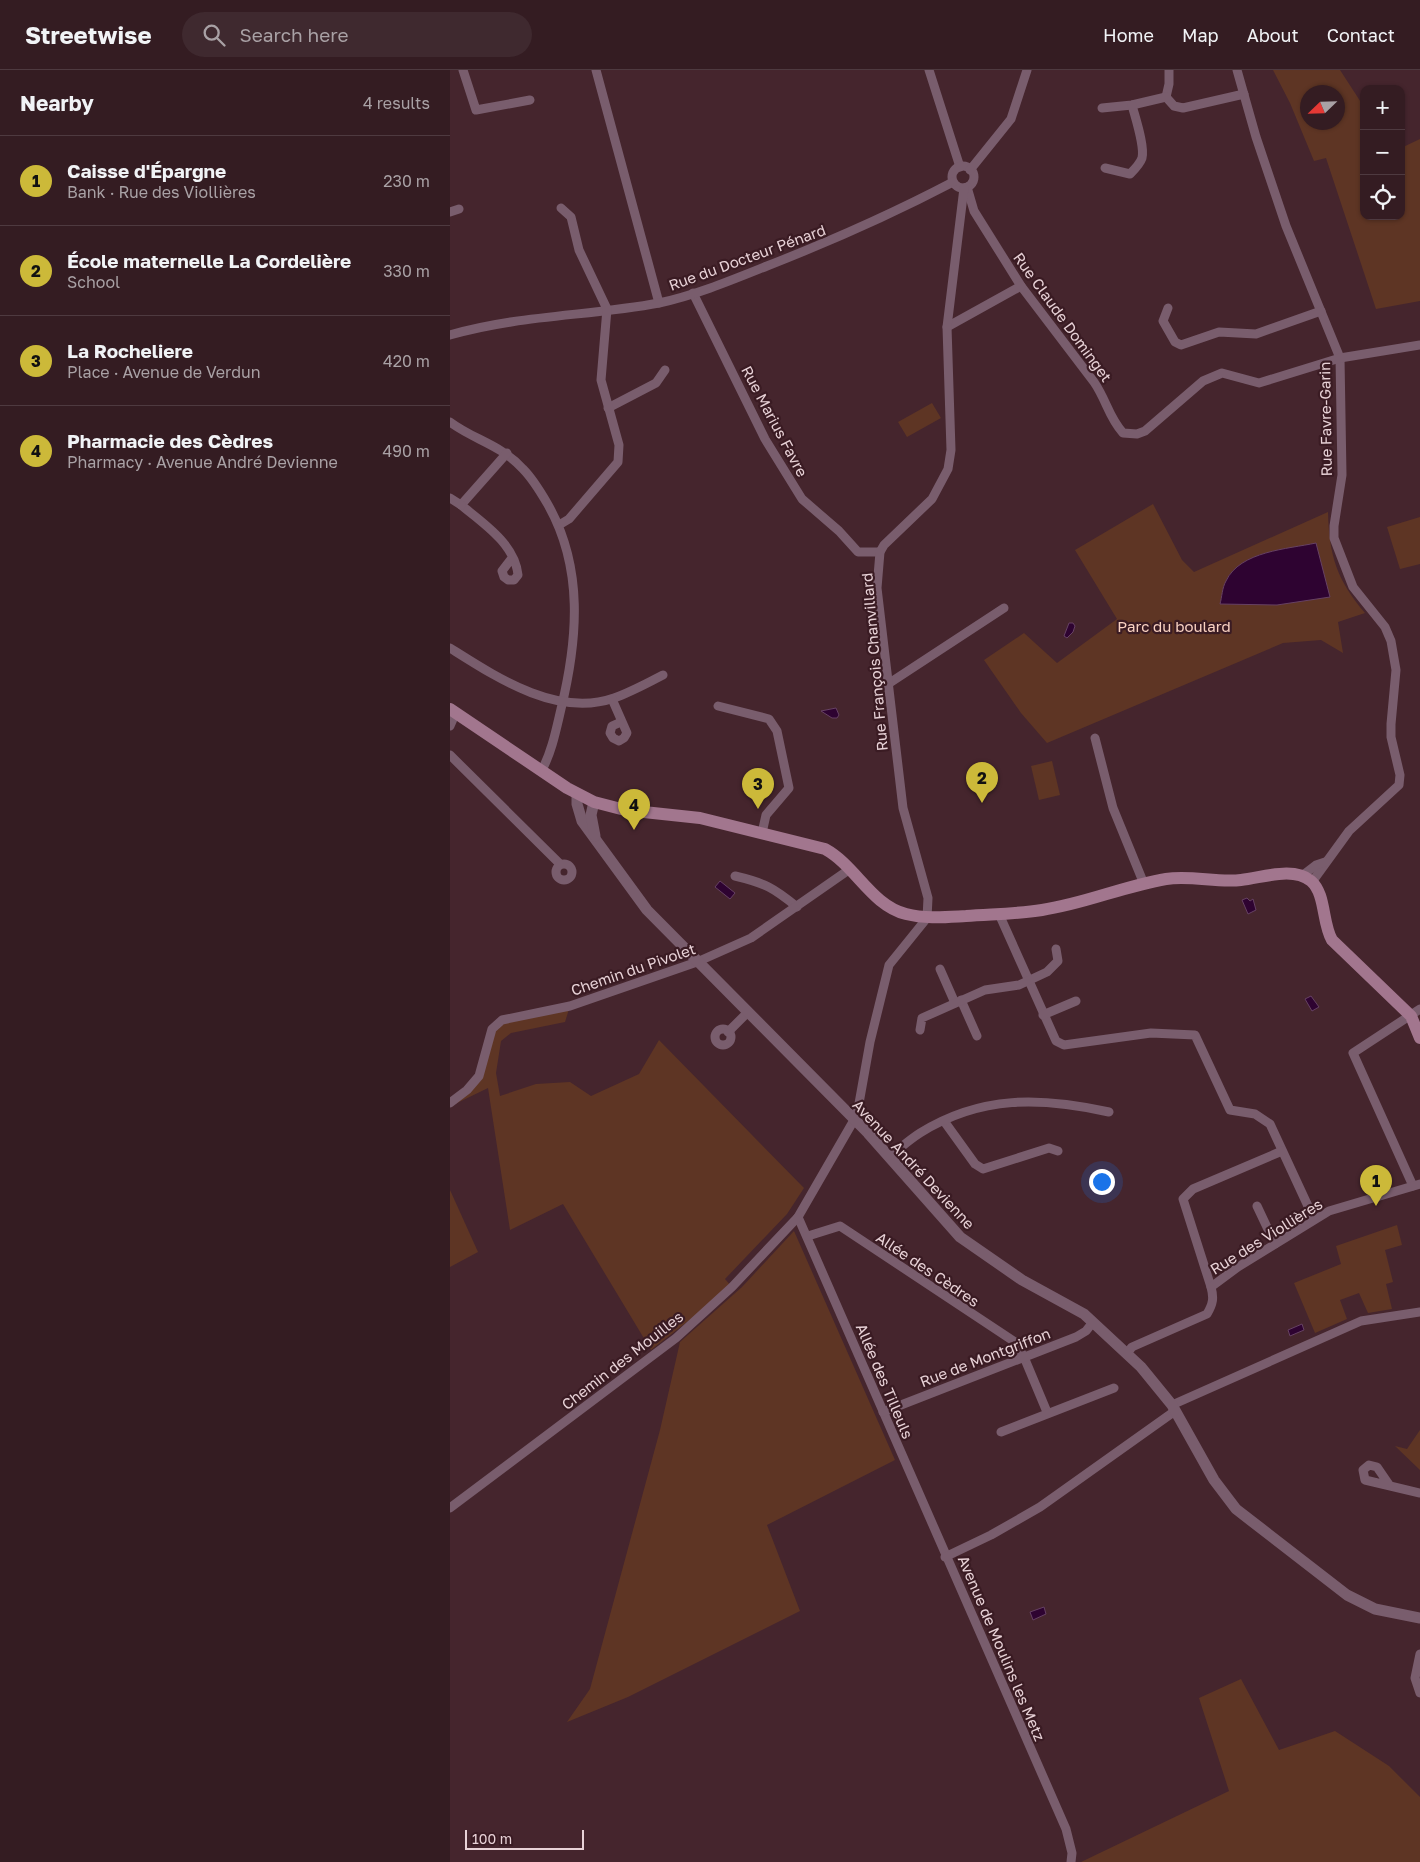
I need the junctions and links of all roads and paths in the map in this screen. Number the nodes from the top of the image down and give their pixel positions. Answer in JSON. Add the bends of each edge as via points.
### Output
{"nodes":[{"id":1,"x":463,"y":70,"type":"edge"},
{"id":2,"x":596,"y":70,"type":"edge"},
{"id":3,"x":929,"y":70,"type":"edge"},
{"id":4,"x":1027,"y":70,"type":"edge"},
{"id":5,"x":1169,"y":70,"type":"edge"},
{"id":6,"x":1237,"y":70,"type":"edge"},
{"id":7,"x":1244,"y":94,"type":"junction"},
{"id":8,"x":1166,"y":97,"type":"junction"},
{"id":9,"x":530,"y":100,"type":"dead end"},
{"id":10,"x":1132,"y":105,"type":"junction"},
{"id":11,"x":1102,"y":108,"type":"dead end"},
{"id":12,"x":960,"y":167,"type":"junction"},
{"id":13,"x":1105,"y":168,"type":"dead end"},
{"id":14,"x":970,"y":170,"type":"junction"},
{"id":15,"x":953,"y":182,"type":"junction"},
{"id":16,"x":965,"y":188,"type":"junction"},
{"id":17,"x":561,"y":208,"type":"dead end"},
{"id":18,"x":459,"y":209,"type":"dead end"},
{"id":19,"x":450,"y":212,"type":"edge"},
{"id":20,"x":1021,"y":286,"type":"junction"},
{"id":21,"x":693,"y":293,"type":"junction"},
{"id":22,"x":660,"y":302,"type":"junction"},
{"id":23,"x":1168,"y":308,"type":"dead end"},
{"id":24,"x":607,"y":309,"type":"junction"},
{"id":25,"x":1321,"y":311,"type":"junction"},
{"id":26,"x":947,"y":327,"type":"junction"},
{"id":27,"x":450,"y":335,"type":"edge"},
{"id":28,"x":1420,"y":345,"type":"edge"},
{"id":29,"x":1340,"y":358,"type":"junction"},
{"id":30,"x":665,"y":370,"type":"dead end"},
{"id":31,"x":608,"y":408,"type":"junction"},
{"id":32,"x":450,"y":422,"type":"edge"},
{"id":33,"x":507,"y":453,"type":"junction"},
{"id":34,"x":450,"y":498,"type":"edge"},
{"id":35,"x":461,"y":505,"type":"junction"},
{"id":36,"x":559,"y":524,"type":"junction"},
{"id":37,"x":880,"y":552,"type":"junction"},
{"id":38,"x":512,"y":558,"type":"dead end"},
{"id":39,"x":1004,"y":608,"type":"dead end"},
{"id":40,"x":450,"y":648,"type":"edge"},
{"id":41,"x":663,"y":675,"type":"dead end"},
{"id":42,"x":888,"y":684,"type":"junction"},
{"id":43,"x":612,"y":699,"type":"junction"},
{"id":44,"x":563,"y":701,"type":"junction"},
{"id":45,"x":718,"y":706,"type":"dead end"},
{"id":46,"x":453,"y":710,"type":"edge"},
{"id":47,"x":621,"y":722,"type":"dead end"},
{"id":48,"x":450,"y":726,"type":"edge"},
{"id":49,"x":1094,"y":738,"type":"dead end"},
{"id":50,"x":450,"y":755,"type":"edge"},
{"id":51,"x":542,"y":770,"type":"junction"},
{"id":52,"x":577,"y":794,"type":"junction"},
{"id":53,"x":594,"y":802,"type":"junction"},
{"id":54,"x":762,"y":833,"type":"junction"},
{"id":55,"x":596,"y":838,"type":"junction"},
{"id":56,"x":560,"y":864,"type":"dead end"},
{"id":57,"x":850,"y":869,"type":"junction"},
{"id":58,"x":735,"y":876,"type":"dead end"},
{"id":59,"x":1307,"y":878,"type":"junction"},
{"id":60,"x":1144,"y":884,"type":"junction"},
{"id":61,"x":798,"y":907,"type":"junction"},
{"id":62,"x":999,"y":914,"type":"junction"},
{"id":63,"x":927,"y":918,"type":"junction"},
{"id":64,"x":1056,"y":950,"type":"dead end"},
{"id":65,"x":697,"y":962,"type":"junction"},
{"id":66,"x":940,"y":969,"type":"dead end"},
{"id":67,"x":1027,"y":981,"type":"junction"},
{"id":68,"x":1076,"y":1001,"type":"dead end"},
{"id":69,"x":958,"y":1002,"type":"junction"},
{"id":70,"x":748,"y":1012,"type":"junction"},
{"id":71,"x":1416,"y":1012,"type":"edge"},
{"id":72,"x":1043,"y":1015,"type":"junction"},
{"id":73,"x":920,"y":1030,"type":"dead end"},
{"id":74,"x":728,"y":1032,"type":"dead end"},
{"id":75,"x":977,"y":1036,"type":"dead end"},
{"id":76,"x":1420,"y":1038,"type":"edge"},
{"id":77,"x":450,"y":1103,"type":"edge"},
{"id":78,"x":1109,"y":1112,"type":"dead end"},
{"id":79,"x":854,"y":1120,"type":"junction"},
{"id":80,"x":944,"y":1121,"type":"junction"},
{"id":81,"x":1058,"y":1151,"type":"dead end"},
{"id":82,"x":1282,"y":1151,"type":"junction"},
{"id":83,"x":889,"y":1157,"type":"junction"},
{"id":84,"x":1417,"y":1185,"type":"edge"},
{"id":85,"x":1257,"y":1206,"type":"dead end"},
{"id":86,"x":798,"y":1217,"type":"junction"},
{"id":87,"x":1314,"y":1219,"type":"junction"},
{"id":88,"x":808,"y":1236,"type":"junction"},
{"id":89,"x":1275,"y":1244,"type":"junction"},
{"id":90,"x":1211,"y":1287,"type":"junction"},
{"id":91,"x":1420,"y":1312,"type":"edge"},
{"id":92,"x":1093,"y":1322,"type":"junction"},
{"id":93,"x":1128,"y":1353,"type":"junction"},
{"id":94,"x":1024,"y":1357,"type":"junction"},
{"id":95,"x":1114,"y":1388,"type":"dead end"},
{"id":96,"x":1173,"y":1409,"type":"junction"},
{"id":97,"x":883,"y":1412,"type":"junction"},
{"id":98,"x":1047,"y":1412,"type":"junction"},
{"id":99,"x":1001,"y":1432,"type":"dead end"},
{"id":100,"x":1390,"y":1486,"type":"dead end"},
{"id":101,"x":1420,"y":1492,"type":"edge"},
{"id":102,"x":450,"y":1508,"type":"edge"},
{"id":103,"x":945,"y":1557,"type":"junction"},
{"id":104,"x":1420,"y":1618,"type":"edge"},
{"id":105,"x":1420,"y":1654,"type":"edge"},
{"id":106,"x":1420,"y":1693,"type":"edge"},
{"id":107,"x":1071,"y":1862,"type":"edge"}],
"edges":[{"from":1,"to":9,"type":"street","via":[[476,110]]},
{"from":2,"to":22,"type":"street"},
{"from":3,"to":12,"type":"street"},
{"from":4,"to":14,"type":"street","via":[[1011,119]]},
{"from":5,"to":8,"type":"street"},
{"from":6,"to":7,"type":"street","name":"Rue Favre-Garin"},
{"from":7,"to":8,"type":"street","via":[[1183,108],[1174,106]]},
{"from":7,"to":25,"type":"street","name":"Rue Favre-Garin","via":[[1286,226]]},
{"from":8,"to":10,"type":"street"},
{"from":10,"to":11,"type":"street"},
{"from":10,"to":13,"type":"street","via":[[1143,156],[1130,174]]},
{"from":12,"to":14,"type":"street"},
{"from":12,"to":15,"type":"street","via":[[953,172]]},
{"from":14,"to":16,"type":"street","via":[[973,179]]},
{"from":15,"to":16,"type":"street","via":[[959,188]]},
{"from":15,"to":21,"type":"street","name":"Rue du Docteur Pénard","via":[[866,226]]},
{"from":16,"to":20,"type":"street","name":"Rue Claude Dominget","via":[[974,211]]},
{"from":16,"to":26,"type":"street","name":"Rue François Chanvillard"},
{"from":17,"to":24,"type":"street","via":[[571,217],[580,250]]},
{"from":18,"to":19,"type":"street"},
{"from":20,"to":26,"type":"street"},
{"from":20,"to":29,"type":"street","name":"Rue Claude Dominget","via":[[1094,382],[1111,420],[1123,433],[1145,431],[1202,381],[1222,372],[1259,383]]},
{"from":21,"to":22,"type":"street","name":"Rue du Docteur Pénard"},
{"from":21,"to":37,"type":"street","name":"Rue Marius Favre","via":[[765,439],[802,498],[858,552]]},
{"from":22,"to":24,"type":"street","name":"Rue du Docteur Pénard"},
{"from":23,"to":25,"type":"street","via":[[1163,321],[1175,342],[1181,345],[1219,332],[1256,334]]},
{"from":24,"to":27,"type":"street","name":"Rue du Docteur Pénard","via":[[506,322]]},
{"from":24,"to":31,"type":"street","via":[[601,380]]},
{"from":25,"to":29,"type":"street","name":"Rue Favre-Garin"},
{"from":26,"to":37,"type":"street","name":"Rue François Chanvillard","via":[[951,450],[948,469],[932,499],[899,529]]},
{"from":28,"to":29,"type":"street"},
{"from":29,"to":59,"type":"street","name":"Rue Favre-Garin","via":[[1342,474],[1334,538],[1353,587],[1385,627],[1391,641],[1396,670],[1390,711],[1391,730],[1400,780],[1396,789],[1349,831],[1322,870]]},
{"from":30,"to":31,"type":"street","via":[[656,383]]},
{"from":31,"to":36,"type":"street","via":[[619,445],[618,462],[569,519]]},
{"from":32,"to":33,"type":"street"},
{"from":33,"to":35,"type":"street"},
{"from":33,"to":36,"type":"street","via":[[538,487]]},
{"from":34,"to":35,"type":"street"},
{"from":35,"to":38,"type":"street","via":[[506,547]]},
{"from":36,"to":44,"type":"street","via":[[571,567],[575,597],[571,663]]},
{"from":37,"to":42,"type":"street","name":"Rue François Chanvillard","via":[[877,588]]},
{"from":39,"to":42,"type":"street"},
{"from":40,"to":44,"type":"street","via":[[534,694]]},
{"from":41,"to":43,"type":"street"},
{"from":42,"to":63,"type":"street","name":"Rue François Chanvillard","via":[[903,808],[928,898]]},
{"from":43,"to":44,"type":"street","via":[[579,703]]},
{"from":43,"to":47,"type":"street"},
{"from":44,"to":51,"type":"street","via":[[548,759]]},
{"from":45,"to":54,"type":"street","via":[[769,719],[777,731],[788,788],[766,815]]},
{"from":46,"to":48,"type":"street"},
{"from":46,"to":51,"type":"main road"},
{"from":49,"to":60,"type":"street","via":[[1113,808]]},
{"from":50,"to":56,"type":"street"},
{"from":51,"to":52,"type":"main road"},
{"from":52,"to":53,"type":"main road"},
{"from":52,"to":55,"type":"street","name":"Avenue André Devienne","via":[[582,821]]},
{"from":53,"to":54,"type":"main road","via":[[625,810],[700,818]]},
{"from":53,"to":55,"type":"street","name":"Avenue André Devienne","via":[[591,815]]},
{"from":54,"to":57,"type":"main road","via":[[825,849],[838,856]]},
{"from":55,"to":65,"type":"street","name":"Avenue André Devienne","via":[[647,910]]},
{"from":57,"to":61,"type":"street","name":"Chemin du Pivolet"},
{"from":57,"to":63,"type":"main road","via":[[885,906]]},
{"from":58,"to":61,"type":"street","via":[[775,888]]},
{"from":59,"to":60,"type":"main road","via":[[1280,874],[1235,881],[1168,879]]},
{"from":59,"to":71,"type":"main road","via":[[1318,892],[1332,940]]},
{"from":60,"to":62,"type":"main road","via":[[1042,910]]},
{"from":61,"to":65,"type":"street","name":"Chemin du Pivolet","via":[[751,938]]},
{"from":62,"to":63,"type":"main road"},
{"from":62,"to":67,"type":"street"},
{"from":63,"to":79,"type":"street","name":"Chemin des Mouilles","via":[[890,965]]},
{"from":64,"to":67,"type":"street","via":[[1058,961],[1047,972]]},
{"from":65,"to":70,"type":"street","name":"Avenue André Devienne"},
{"from":65,"to":77,"type":"street","name":"Chemin du Pivolet","via":[[570,1006],[502,1020],[492,1029],[479,1076],[468,1090]]},
{"from":66,"to":69,"type":"street"},
{"from":67,"to":69,"type":"street","via":[[985,990]]},
{"from":67,"to":72,"type":"street"},
{"from":68,"to":72,"type":"street"},
{"from":69,"to":73,"type":"street","via":[[922,1018]]},
{"from":69,"to":75,"type":"street"},
{"from":70,"to":74,"type":"street"},
{"from":70,"to":79,"type":"street","name":"Avenue André Devienne"},
{"from":71,"to":76,"type":"main road"},
{"from":71,"to":84,"type":"street","via":[[1353,1053]]},
{"from":72,"to":82,"type":"street","via":[[1056,1041],[1064,1044],[1151,1033],[1195,1035],[1226,1105],[1236,1112],[1255,1114],[1265,1119]]},
{"from":78,"to":80,"type":"street","via":[[1048,1101],[1015,1101],[982,1106]]},
{"from":79,"to":83,"type":"street","name":"Avenue André Devienne"},
{"from":79,"to":86,"type":"street","name":"Chemin des Mouilles"},
{"from":80,"to":81,"type":"street","via":[[976,1164],[984,1169],[1049,1148]]},
{"from":80,"to":83,"type":"street","via":[[919,1133]]},
{"from":82,"to":87,"type":"street"},
{"from":82,"to":90,"type":"street","via":[[1193,1189],[1183,1199]]},
{"from":83,"to":92,"type":"street","name":"Avenue André Devienne","via":[[960,1237],[1015,1276],[1073,1307]]},
{"from":84,"to":87,"type":"street","name":"Rue des Viollières","via":[[1328,1211]]},
{"from":85,"to":89,"type":"street"},
{"from":86,"to":88,"type":"street","name":"Allée des Tilleuls"},
{"from":86,"to":102,"type":"street","name":"Chemin des Mouilles","via":[[732,1287],[676,1338]]},
{"from":87,"to":89,"type":"street","name":"Rue des Viollières"},
{"from":88,"to":94,"type":"street","name":"Allée des Cèdres","via":[[840,1226],[1015,1342]]},
{"from":88,"to":97,"type":"street","name":"Allée des Tilleuls"},
{"from":89,"to":90,"type":"street","name":"Rue des Viollières"},
{"from":90,"to":93,"type":"street","name":"Rue des Viollières","via":[[1214,1298],[1207,1314],[1132,1348]]},
{"from":91,"to":96,"type":"street","name":"Avenue de Moulins les Metz","via":[[1361,1321]]},
{"from":92,"to":93,"type":"street","name":"Avenue André Devienne"},
{"from":92,"to":94,"type":"street","name":"Rue de Montgriffon","via":[[1081,1335]]},
{"from":93,"to":96,"type":"street","name":"Avenue André Devienne"},
{"from":94,"to":97,"type":"street","name":"Rue de Montgriffon"},
{"from":94,"to":98,"type":"street"},
{"from":95,"to":98,"type":"street"},
{"from":96,"to":103,"type":"street","name":"Avenue de Moulins les Metz","via":[[1040,1507]]},
{"from":96,"to":104,"type":"street","name":"Avenue André Devienne","via":[[1214,1480],[1236,1509],[1347,1595],[1374,1609]]},
{"from":97,"to":103,"type":"street","name":"Allée des Tilleuls"},
{"from":98,"to":99,"type":"street"},
{"from":100,"to":101,"type":"street"},
{"from":103,"to":107,"type":"street","name":"Avenue de Moulins les Metz","via":[[1066,1829]]},
{"from":105,"to":106,"type":"street","via":[[1415,1678]]}]}
